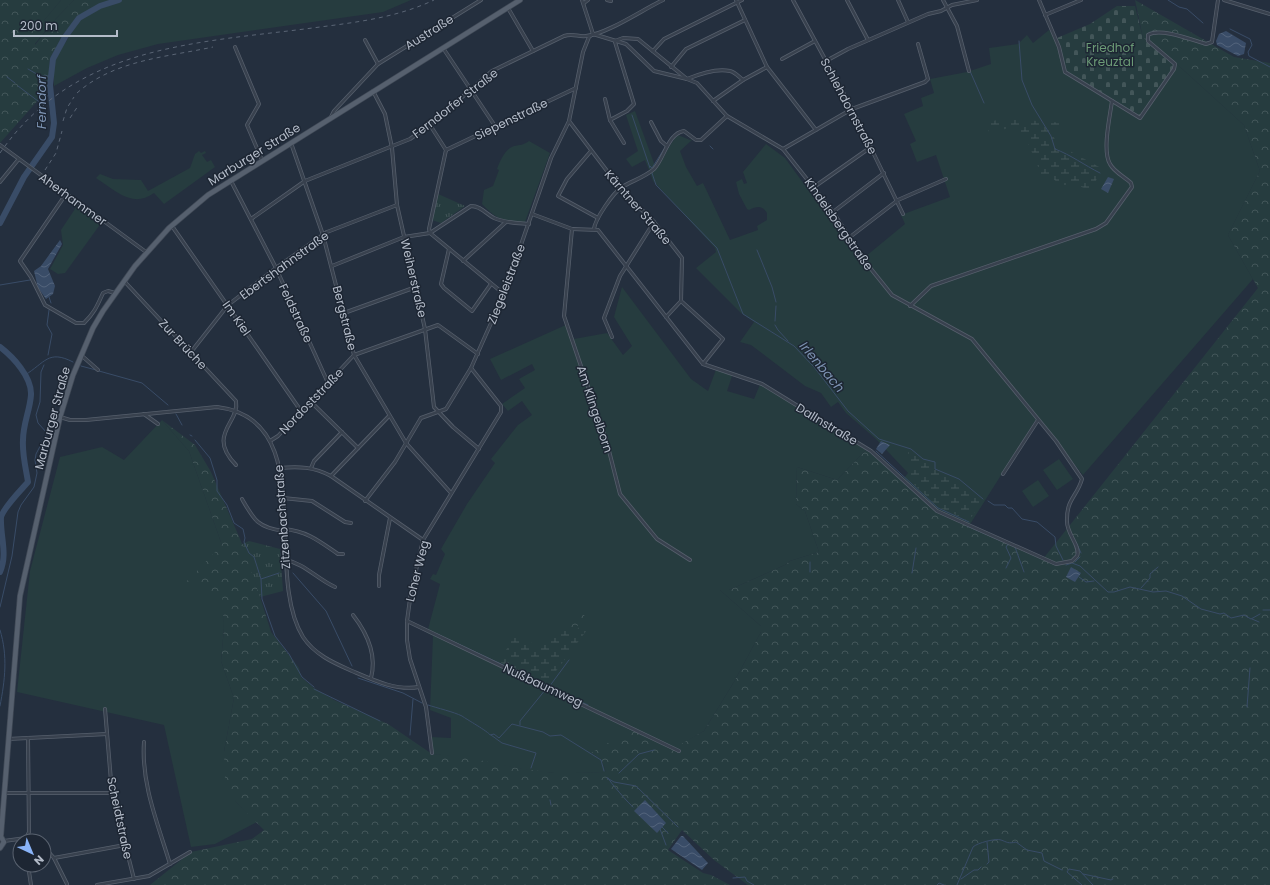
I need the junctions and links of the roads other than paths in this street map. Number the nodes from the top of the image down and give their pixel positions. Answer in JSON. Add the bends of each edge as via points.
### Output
{"nodes":[{"id":1,"x":480,"y":0,"type":"edge"},
{"id":2,"x":520,"y":0,"type":"edge"},
{"id":3,"x":588,"y":0,"type":"edge"},
{"id":4,"x":607,"y":0,"type":"edge"},
{"id":5,"x":663,"y":0,"type":"edge"},
{"id":6,"x":742,"y":0,"type":"edge"},
{"id":7,"x":793,"y":0,"type":"edge"},
{"id":8,"x":847,"y":0,"type":"edge"},
{"id":9,"x":898,"y":0,"type":"edge"},
{"id":10,"x":943,"y":0,"type":"edge"},
{"id":11,"x":977,"y":0,"type":"edge"},
{"id":12,"x":1039,"y":0,"type":"edge"},
{"id":13,"x":1081,"y":0,"type":"edge"},
{"id":14,"x":1218,"y":0,"type":"edge"},
{"id":15,"x":1224,"y":0,"type":"edge"},
{"id":16,"x":611,"y":1,"type":"dead end"},
{"id":17,"x":737,"y":1,"type":"edge"},
{"id":18,"x":583,"y":2,"type":"edge"},
{"id":19,"x":508,"y":8,"type":"junction"},
{"id":20,"x":946,"y":8,"type":"junction"},
{"id":21,"x":1270,"y":14,"type":"edge"},
{"id":22,"x":1045,"y":15,"type":"junction"},
{"id":23,"x":745,"y":20,"type":"junction"},
{"id":24,"x":908,"y":22,"type":"junction"},
{"id":25,"x":594,"y":34,"type":"junction"},
{"id":26,"x":365,"y":40,"type":"dead end"},
{"id":27,"x":868,"y":40,"type":"junction"},
{"id":28,"x":815,"y":41,"type":"junction"},
{"id":29,"x":615,"y":42,"type":"junction"},
{"id":30,"x":918,"y":44,"type":"dead end"},
{"id":31,"x":235,"y":48,"type":"dead end"},
{"id":32,"x":443,"y":48,"type":"junction"},
{"id":33,"x":533,"y":51,"type":"junction"},
{"id":34,"x":653,"y":51,"type":"junction"},
{"id":35,"x":782,"y":59,"type":"dead end"},
{"id":36,"x":826,"y":61,"type":"junction"},
{"id":37,"x":378,"y":64,"type":"junction"},
{"id":38,"x":767,"y":66,"type":"junction"},
{"id":39,"x":671,"y":67,"type":"junction"},
{"id":40,"x":968,"y":71,"type":"dead end"},
{"id":41,"x":687,"y":79,"type":"junction"},
{"id":42,"x":743,"y":80,"type":"junction"},
{"id":43,"x":576,"y":88,"type":"junction"},
{"id":44,"x":472,"y":89,"type":"junction"},
{"id":45,"x":372,"y":92,"type":"junction"},
{"id":46,"x":605,"y":99,"type":"dead end"},
{"id":47,"x":713,"y":101,"type":"junction"},
{"id":48,"x":1112,"y":101,"type":"junction"},
{"id":49,"x":852,"y":109,"type":"junction"},
{"id":50,"x":727,"y":116,"type":"junction"},
{"id":51,"x":331,"y":117,"type":"junction"},
{"id":52,"x":610,"y":120,"type":"junction"},
{"id":53,"x":569,"y":121,"type":"junction"},
{"id":54,"x":651,"y":122,"type":"dead end"},
{"id":55,"x":430,"y":125,"type":"junction"},
{"id":56,"x":495,"y":126,"type":"junction"},
{"id":57,"x":816,"y":130,"type":"junction"},
{"id":58,"x":291,"y":142,"type":"junction"},
{"id":59,"x":624,"y":143,"type":"dead end"},
{"id":60,"x":0,"y":145,"type":"edge"},
{"id":61,"x":667,"y":146,"type":"junction"},
{"id":62,"x":871,"y":147,"type":"junction"},
{"id":63,"x":392,"y":148,"type":"junction"},
{"id":64,"x":784,"y":149,"type":"junction"},
{"id":65,"x":446,"y":150,"type":"junction"},
{"id":66,"x":591,"y":152,"type":"junction"},
{"id":67,"x":18,"y":160,"type":"junction"},
{"id":68,"x":262,"y":160,"type":"junction"},
{"id":69,"x":884,"y":174,"type":"junction"},
{"id":70,"x":946,"y":179,"type":"dead end"},
{"id":71,"x":230,"y":180,"type":"junction"},
{"id":72,"x":305,"y":181,"type":"junction"},
{"id":73,"x":0,"y":182,"type":"edge"},
{"id":74,"x":814,"y":187,"type":"junction"},
{"id":75,"x":620,"y":188,"type":"junction"},
{"id":76,"x":66,"y":194,"type":"junction"},
{"id":77,"x":898,"y":200,"type":"junction"},
{"id":78,"x":397,"y":205,"type":"junction"},
{"id":79,"x":833,"y":212,"type":"junction"},
{"id":80,"x":532,"y":214,"type":"junction"},
{"id":81,"x":903,"y":214,"type":"dead end"},
{"id":82,"x":598,"y":218,"type":"junction"},
{"id":83,"x":251,"y":219,"type":"junction"},
{"id":84,"x":506,"y":222,"type":"junction"},
{"id":85,"x":654,"y":222,"type":"junction"},
{"id":86,"x":529,"y":224,"type":"junction"},
{"id":87,"x":172,"y":225,"type":"junction"},
{"id":88,"x":572,"y":229,"type":"junction"},
{"id":89,"x":594,"y":230,"type":"junction"},
{"id":90,"x":430,"y":233,"type":"junction"},
{"id":91,"x":323,"y":235,"type":"junction"},
{"id":92,"x":404,"y":237,"type":"junction"},
{"id":93,"x":850,"y":238,"type":"junction"},
{"id":94,"x":449,"y":249,"type":"junction"},
{"id":95,"x":146,"y":252,"type":"junction"},
{"id":96,"x":463,"y":261,"type":"junction"},
{"id":97,"x":626,"y":265,"type":"junction"},
{"id":98,"x":332,"y":266,"type":"junction"},
{"id":99,"x":276,"y":268,"type":"junction"},
{"id":100,"x":124,"y":280,"type":"junction"},
{"id":101,"x":491,"y":284,"type":"junction"},
{"id":102,"x":416,"y":287,"type":"junction"},
{"id":103,"x":115,"y":293,"type":"junction"},
{"id":104,"x":504,"y":294,"type":"junction"},
{"id":105,"x":681,"y":301,"type":"junction"},
{"id":106,"x":228,"y":305,"type":"junction"},
{"id":107,"x":910,"y":306,"type":"junction"},
{"id":108,"x":344,"y":313,"type":"junction"},
{"id":109,"x":666,"y":317,"type":"junction"},
{"id":110,"x":425,"y":329,"type":"junction"},
{"id":111,"x":612,"y":337,"type":"dead end"},
{"id":112,"x":191,"y":352,"type":"junction"},
{"id":113,"x":478,"y":354,"type":"junction"},
{"id":114,"x":81,"y":355,"type":"junction"},
{"id":115,"x":354,"y":355,"type":"junction"},
{"id":116,"x":703,"y":364,"type":"junction"},
{"id":117,"x":472,"y":368,"type":"junction"},
{"id":118,"x":98,"y":370,"type":"dead end"},
{"id":119,"x":328,"y":382,"type":"junction"},
{"id":120,"x":310,"y":401,"type":"junction"},
{"id":121,"x":236,"y":411,"type":"junction"},
{"id":122,"x":302,"y":411,"type":"junction"},
{"id":123,"x":440,"y":412,"type":"junction"},
{"id":124,"x":143,"y":413,"type":"junction"},
{"id":125,"x":389,"y":416,"type":"junction"},
{"id":126,"x":60,"y":417,"type":"junction"},
{"id":127,"x":1038,"y":420,"type":"junction"},
{"id":128,"x":158,"y":424,"type":"dead end"},
{"id":129,"x":342,"y":432,"type":"junction"},
{"id":130,"x":270,"y":441,"type":"junction"},
{"id":131,"x":406,"y":443,"type":"junction"},
{"id":132,"x":358,"y":448,"type":"junction"},
{"id":133,"x":479,"y":449,"type":"junction"},
{"id":134,"x":236,"y":465,"type":"dead end"},
{"id":135,"x":280,"y":468,"type":"junction"},
{"id":136,"x":311,"y":468,"type":"junction"},
{"id":137,"x":1003,"y":474,"type":"dead end"},
{"id":138,"x":331,"y":476,"type":"junction"},
{"id":139,"x":1082,"y":479,"type":"joint"},
{"id":140,"x":451,"y":493,"type":"junction"},
{"id":141,"x":283,"y":498,"type":"junction"},
{"id":142,"x":242,"y":499,"type":"dead end"},
{"id":143,"x":365,"y":501,"type":"junction"},
{"id":144,"x":390,"y":518,"type":"junction"},
{"id":145,"x":351,"y":523,"type":"dead end"},
{"id":146,"x":284,"y":530,"type":"junction"},
{"id":147,"x":423,"y":540,"type":"junction"},
{"id":148,"x":343,"y":554,"type":"dead end"},
{"id":149,"x":285,"y":560,"type":"junction"},
{"id":150,"x":690,"y":560,"type":"dead end"},
{"id":151,"x":379,"y":586,"type":"dead end"},
{"id":152,"x":335,"y":587,"type":"dead end"},
{"id":153,"x":353,"y":615,"type":"dead end"},
{"id":154,"x":407,"y":621,"type":"junction"},
{"id":155,"x":371,"y":678,"type":"junction"},
{"id":156,"x":419,"y":687,"type":"junction"},
{"id":157,"x":105,"y":709,"type":"dead end"},
{"id":158,"x":106,"y":734,"type":"junction"},
{"id":159,"x":28,"y":738,"type":"junction"},
{"id":160,"x":8,"y":739,"type":"junction"},
{"id":161,"x":144,"y":742,"type":"dead end"},
{"id":162,"x":679,"y":751,"type":"dead end"},
{"id":163,"x":432,"y":753,"type":"dead end"},
{"id":164,"x":4,"y":793,"type":"junction"},
{"id":165,"x":30,"y":793,"type":"junction"},
{"id":166,"x":112,"y":793,"type":"junction"},
{"id":167,"x":0,"y":818,"type":"edge"},
{"id":168,"x":29,"y":833,"type":"edge"},
{"id":169,"x":0,"y":835,"type":"edge"},
{"id":170,"x":12,"y":840,"type":"edge"},
{"id":171,"x":4,"y":841,"type":"junction"},
{"id":172,"x":125,"y":845,"type":"junction"},
{"id":173,"x":0,"y":848,"type":"edge"},
{"id":174,"x":190,"y":852,"type":"dead end"},
{"id":175,"x":54,"y":858,"type":"joint"},
{"id":176,"x":170,"y":864,"type":"junction"},
{"id":177,"x":29,"y":873,"type":"edge"},
{"id":178,"x":134,"y":879,"type":"junction"},
{"id":179,"x":31,"y":885,"type":"edge"},
{"id":180,"x":68,"y":885,"type":"edge"},
{"id":181,"x":97,"y":885,"type":"edge"}],
"edges":[{"from":1,"to":37,"type":"street","name":"Austraße"},
{"from":2,"to":19,"type":"main road","name":"Marburger Straße"},
{"from":3,"to":18,"type":"street"},
{"from":4,"to":16,"type":"street"},
{"from":5,"to":25,"type":"street","name":"Ferndorfer Straße"},
{"from":6,"to":17,"type":"street"},
{"from":7,"to":28,"type":"street","name":"Schlehdornstraße"},
{"from":8,"to":27,"type":"street"},
{"from":9,"to":24,"type":"street"},
{"from":10,"to":20,"type":"street"},
{"from":11,"to":20,"type":"street"},
{"from":12,"to":22,"type":"street"},
{"from":13,"to":22,"type":"street"},
{"from":14,"to":48,"type":"street","via":[[1212,42],[1206,44],[1162,32],[1152,32],[1148,35],[1148,41],[1175,64],[1140,118]]},
{"from":15,"to":21,"type":"street"},
{"from":17,"to":23,"type":"street"},
{"from":17,"to":34,"type":"street","via":[[664,39]]},
{"from":18,"to":25,"type":"street"},
{"from":19,"to":32,"type":"main road","name":"Marburger Straße"},
{"from":19,"to":33,"type":"street"},
{"from":20,"to":24,"type":"street"},
{"from":20,"to":40,"type":"street","via":[[957,26]]},
{"from":22,"to":48,"type":"street","via":[[1059,48],[1065,72]]},
{"from":23,"to":38,"type":"street"},
{"from":23,"to":39,"type":"street","via":[[686,49]]},
{"from":24,"to":27,"type":"street"},
{"from":25,"to":29,"type":"street","name":"Kindelsbergstraße"},
{"from":25,"to":33,"type":"street","name":"Ferndorfer Straße","via":[[570,34]]},
{"from":25,"to":43,"type":"street","name":"Ziegeleistraße","via":[[583,52]]},
{"from":26,"to":37,"type":"street"},
{"from":27,"to":36,"type":"street"},
{"from":28,"to":35,"type":"street"},
{"from":28,"to":36,"type":"street","name":"Schlehdornstraße"},
{"from":29,"to":34,"type":"street","via":[[623,38],[638,39]]},
{"from":29,"to":41,"type":"street","name":"Kindelsbergstraße","via":[[626,44],[654,71]]},
{"from":29,"to":52,"type":"street","via":[[634,104]]},
{"from":30,"to":49,"type":"street","via":[[928,79],[925,82]]},
{"from":31,"to":68,"type":"street","via":[[260,104],[247,125]]},
{"from":32,"to":44,"type":"street"},
{"from":32,"to":45,"type":"main road","name":"Marburger Straße"},
{"from":33,"to":44,"type":"street","name":"Ferndorfer Straße","via":[[492,72]]},
{"from":34,"to":39,"type":"street"},
{"from":36,"to":49,"type":"street","name":"Schlehdornstraße"},
{"from":37,"to":51,"type":"street","name":"Austraße"},
{"from":38,"to":42,"type":"street"},
{"from":38,"to":57,"type":"street"},
{"from":39,"to":41,"type":"street"},
{"from":41,"to":42,"type":"street","via":[[724,70],[732,71]]},
{"from":41,"to":47,"type":"street","name":"Kindelsbergstraße","via":[[697,84]]},
{"from":42,"to":47,"type":"street"},
{"from":43,"to":53,"type":"street","name":"Ziegeleistraße"},
{"from":43,"to":56,"type":"street","name":"Siepenstraße"},
{"from":44,"to":55,"type":"street","name":"Ferndorfer Straße"},
{"from":44,"to":56,"type":"street"},
{"from":45,"to":51,"type":"main road","name":"Marburger Straße"},
{"from":45,"to":63,"type":"street","name":"Weiherstraße","via":[[384,114]]},
{"from":46,"to":52,"type":"street"},
{"from":47,"to":50,"type":"street","name":"Kindelsbergstraße"},
{"from":48,"to":107,"type":"street","via":[[1107,154],[1109,163],[1131,183],[1132,187],[1106,223],[1096,229],[931,286]]},
{"from":49,"to":57,"type":"street"},
{"from":49,"to":62,"type":"street","name":"Schlehdornstraße"},
{"from":50,"to":61,"type":"street","via":[[701,140],[696,140],[681,131]]},
{"from":50,"to":64,"type":"street","name":"Kindelsbergstraße"},
{"from":51,"to":58,"type":"main road","name":"Marburger Straße"},
{"from":52,"to":59,"type":"street"},
{"from":53,"to":66,"type":"street","name":"Kärntner Straße"},
{"from":53,"to":80,"type":"street","name":"Ziegeleistraße","via":[[551,158]]},
{"from":54,"to":61,"type":"street","via":[[661,141]]},
{"from":55,"to":63,"type":"street","name":"Ferndorfer Straße"},
{"from":55,"to":65,"type":"street"},
{"from":56,"to":65,"type":"street","name":"Siepenstraße"},
{"from":57,"to":64,"type":"street"},
{"from":58,"to":68,"type":"main road","name":"Marburger Straße"},
{"from":58,"to":72,"type":"street","name":"Bergstraße"},
{"from":60,"to":67,"type":"street","name":"Aherhammer"},
{"from":61,"to":75,"type":"street","via":[[653,170]]},
{"from":62,"to":69,"type":"street","name":"Schlehdornstraße"},
{"from":62,"to":74,"type":"street"},
{"from":63,"to":72,"type":"street","name":"Ferndorfer Straße"},
{"from":63,"to":78,"type":"street","name":"Weiherstraße"},
{"from":64,"to":74,"type":"street","name":"Kindelsbergstraße"},
{"from":65,"to":90,"type":"street"},
{"from":66,"to":75,"type":"street","name":"Kärntner Straße"},
{"from":66,"to":82,"type":"street","via":[[567,179],[558,196]]},
{"from":67,"to":73,"type":"street"},
{"from":67,"to":76,"type":"street","name":"Aherhammer"},
{"from":68,"to":71,"type":"main road","name":"Marburger Straße"},
{"from":69,"to":77,"type":"street","name":"Schlehdornstraße"},
{"from":69,"to":79,"type":"street"},
{"from":70,"to":77,"type":"street"},
{"from":71,"to":83,"type":"street","name":"Feldstraße"},
{"from":71,"to":87,"type":"main road","name":"Marburger Straße"},
{"from":72,"to":83,"type":"street","name":"Ferndorfer Straße"},
{"from":72,"to":91,"type":"street","name":"Bergstraße"},
{"from":74,"to":79,"type":"street","name":"Kindelsbergstraße"},
{"from":75,"to":82,"type":"street"},
{"from":75,"to":85,"type":"street","name":"Kärntner Straße"},
{"from":76,"to":95,"type":"street","name":"Aherhammer"},
{"from":76,"to":103,"type":"street","via":[[20,261],[45,305],[76,323],[84,323],[92,315],[103,293]]},
{"from":77,"to":81,"type":"street","name":"Schlehdornstraße"},
{"from":77,"to":93,"type":"street"},
{"from":78,"to":91,"type":"street","name":"Ebertshahnstraße"},
{"from":78,"to":92,"type":"street","name":"Weiherstraße"},
{"from":79,"to":93,"type":"street","name":"Kindelsbergstraße"},
{"from":80,"to":86,"type":"street","name":"Ziegeleistraße"},
{"from":80,"to":88,"type":"street"},
{"from":82,"to":89,"type":"street"},
{"from":83,"to":99,"type":"street","name":"Feldstraße"},
{"from":84,"to":86,"type":"street"},
{"from":84,"to":90,"type":"street","via":[[492,217],[476,206],[471,206]]},
{"from":84,"to":96,"type":"street"},
{"from":85,"to":97,"type":"street"},
{"from":85,"to":105,"type":"street","name":"Kärntner Straße","via":[[682,258]]},
{"from":86,"to":104,"type":"street","name":"Ziegeleistraße"},
{"from":87,"to":95,"type":"main road","name":"Marburger Straße"},
{"from":87,"to":106,"type":"street","name":"Im Kiel"},
{"from":88,"to":89,"type":"street"},
{"from":88,"to":150,"type":"street","name":"Am Klingelborn","via":[[564,316],[608,443],[620,494],[657,539]]},
{"from":89,"to":97,"type":"street","via":[[598,230]]},
{"from":90,"to":92,"type":"street"},
{"from":90,"to":94,"type":"street"},
{"from":91,"to":98,"type":"street","name":"Bergstraße"},
{"from":91,"to":99,"type":"street","name":"Ebertshahnstraße"},
{"from":92,"to":98,"type":"street"},
{"from":92,"to":102,"type":"street","name":"Weiherstraße"},
{"from":93,"to":107,"type":"street","name":"Kindelsbergstraße","via":[[892,295]]},
{"from":94,"to":96,"type":"street"},
{"from":94,"to":101,"type":"street","via":[[441,284],[444,288],[472,311]]},
{"from":95,"to":100,"type":"main road","name":"Marburger Straße"},
{"from":96,"to":101,"type":"street"},
{"from":97,"to":109,"type":"street"},
{"from":97,"to":111,"type":"street","via":[[604,318]]},
{"from":98,"to":108,"type":"street","name":"Bergstraße"},
{"from":99,"to":106,"type":"street","name":"Ebertshahnstraße"},
{"from":99,"to":119,"type":"street","name":"Feldstraße"},
{"from":100,"to":103,"type":"main road","name":"Marburger Straße"},
{"from":100,"to":112,"type":"street","name":"Zur Brüche"},
{"from":101,"to":104,"type":"street"},
{"from":102,"to":108,"type":"street"},
{"from":102,"to":110,"type":"street","name":"Weiherstraße"},
{"from":103,"to":114,"type":"main road","name":"Marburger Straße","via":[[93,328]]},
{"from":104,"to":113,"type":"street","name":"Ziegeleistraße"},
{"from":105,"to":109,"type":"street"},
{"from":105,"to":116,"type":"street","via":[[723,339]]},
{"from":106,"to":112,"type":"street","name":"Ebertshahnstraße"},
{"from":106,"to":122,"type":"street","name":"Im Kiel"},
{"from":107,"to":127,"type":"street","name":"Kindelsbergstraße","via":[[972,339]]},
{"from":108,"to":115,"type":"street","name":"Bergstraße"},
{"from":109,"to":116,"type":"street"},
{"from":110,"to":113,"type":"street","name":"Nordoststraße","via":[[438,325]]},
{"from":110,"to":115,"type":"street","name":"Nordoststraße"},
{"from":110,"to":123,"type":"street","name":"Weiherstraße","via":[[434,407]]},
{"from":112,"to":121,"type":"street","name":"Zur Brüche","via":[[236,401]]},
{"from":113,"to":117,"type":"street","name":"Ziegeleistraße"},
{"from":114,"to":118,"type":"street"},
{"from":114,"to":126,"type":"main road","name":"Marburger Straße"},
{"from":115,"to":119,"type":"street","name":"Nordoststraße"},
{"from":115,"to":125,"type":"street","name":"Bergstraße"},
{"from":116,"to":139,"type":"street","name":"Dallnstraße","via":[[762,384],[871,451],[936,511],[1056,564],[1072,561],[1079,554],[1068,530],[1066,515],[1070,499]]},
{"from":117,"to":123,"type":"street","name":"Ziegeleistraße","via":[[446,409]]},
{"from":117,"to":133,"type":"street","name":"Loher Weg","via":[[502,409]]},
{"from":119,"to":120,"type":"street","name":"Nordoststraße"},
{"from":120,"to":122,"type":"street","name":"Nordoststraße"},
{"from":120,"to":129,"type":"street"},
{"from":121,"to":124,"type":"street","name":"Zitzenbachstraße","via":[[209,407]]},
{"from":121,"to":130,"type":"street","name":"Zitzenbachstraße","via":[[254,421]]},
{"from":121,"to":134,"type":"street","via":[[224,439],[228,457]]},
{"from":122,"to":130,"type":"street","name":"Nordoststraße"},
{"from":123,"to":131,"type":"street","name":"Ziegeleistraße","via":[[421,418]]},
{"from":123,"to":133,"type":"street","name":"Weiherstraße","via":[[453,428]]},
{"from":124,"to":126,"type":"street","name":"Zitzenbachstraße","via":[[86,420]]},
{"from":124,"to":128,"type":"street"},
{"from":125,"to":131,"type":"street","name":"Bergstraße"},
{"from":125,"to":132,"type":"street"},
{"from":126,"to":160,"type":"main road","name":"Marburger Straße","via":[[20,596]]},
{"from":127,"to":137,"type":"street"},
{"from":127,"to":139,"type":"street","name":"Kindelsbergstraße"},
{"from":129,"to":132,"type":"street"},
{"from":129,"to":136,"type":"street","via":[[314,461]]},
{"from":130,"to":135,"type":"street","name":"Zitzenbachstraße"},
{"from":131,"to":140,"type":"street","name":"Bergstraße"},
{"from":131,"to":143,"type":"street","name":"Ziegeleistraße","via":[[396,462]]},
{"from":132,"to":138,"type":"street"},
{"from":133,"to":140,"type":"street","name":"Loher Weg"},
{"from":135,"to":136,"type":"street"},
{"from":135,"to":141,"type":"street","name":"Zitzenbachstraße"},
{"from":136,"to":138,"type":"street"},
{"from":138,"to":143,"type":"street"},
{"from":140,"to":147,"type":"street","name":"Loher Weg"},
{"from":141,"to":145,"type":"street","via":[[312,501],[345,522]]},
{"from":141,"to":146,"type":"street","name":"Zitzenbachstraße"},
{"from":142,"to":146,"type":"street","via":[[256,521],[271,529]]},
{"from":143,"to":144,"type":"street"},
{"from":144,"to":147,"type":"street"},
{"from":144,"to":151,"type":"street"},
{"from":146,"to":148,"type":"street","via":[[307,533],[338,554]]},
{"from":146,"to":149,"type":"street","name":"Zitzenbachstraße"},
{"from":147,"to":154,"type":"street","name":"Loher Weg"},
{"from":149,"to":152,"type":"street","via":[[295,562]]},
{"from":149,"to":155,"type":"street","name":"Zitzenbachstraße","via":[[291,608],[304,638],[328,660]]},
{"from":153,"to":155,"type":"street","via":[[361,625],[371,649]]},
{"from":154,"to":156,"type":"street","name":"Loher Weg","via":[[410,659]]},
{"from":154,"to":162,"type":"street","name":"Nußbaumweg"},
{"from":155,"to":156,"type":"street","name":"Zitzenbachstraße","via":[[406,688]]},
{"from":156,"to":163,"type":"street","name":"Loher Weg","via":[[426,707]]},
{"from":157,"to":158,"type":"street","name":"Scheidtstraße"},
{"from":158,"to":159,"type":"street"},
{"from":158,"to":166,"type":"street","name":"Scheidtstraße"},
{"from":159,"to":160,"type":"street"},
{"from":159,"to":165,"type":"street"},
{"from":160,"to":164,"type":"main road","name":"Marburger Straße"},
{"from":161,"to":176,"type":"street","via":[[143,760],[147,784]]},
{"from":164,"to":165,"type":"street"},
{"from":164,"to":167,"type":"main road","name":"Marburger Straße"},
{"from":165,"to":166,"type":"street"},
{"from":165,"to":168,"type":"street"},
{"from":166,"to":172,"type":"street","name":"Scheidtstraße"},
{"from":167,"to":169,"type":"main road","name":"Marburger Straße"},
{"from":169,"to":171,"type":"main road"},
{"from":170,"to":171,"type":"street"},
{"from":171,"to":173,"type":"main road"},
{"from":172,"to":175,"type":"street"},
{"from":172,"to":178,"type":"street","name":"Scheidtstraße"},
{"from":174,"to":176,"type":"street"},
{"from":175,"to":180,"type":"street"},
{"from":176,"to":178,"type":"street","via":[[149,876]]},
{"from":177,"to":179,"type":"street"},
{"from":178,"to":181,"type":"street"}]}
